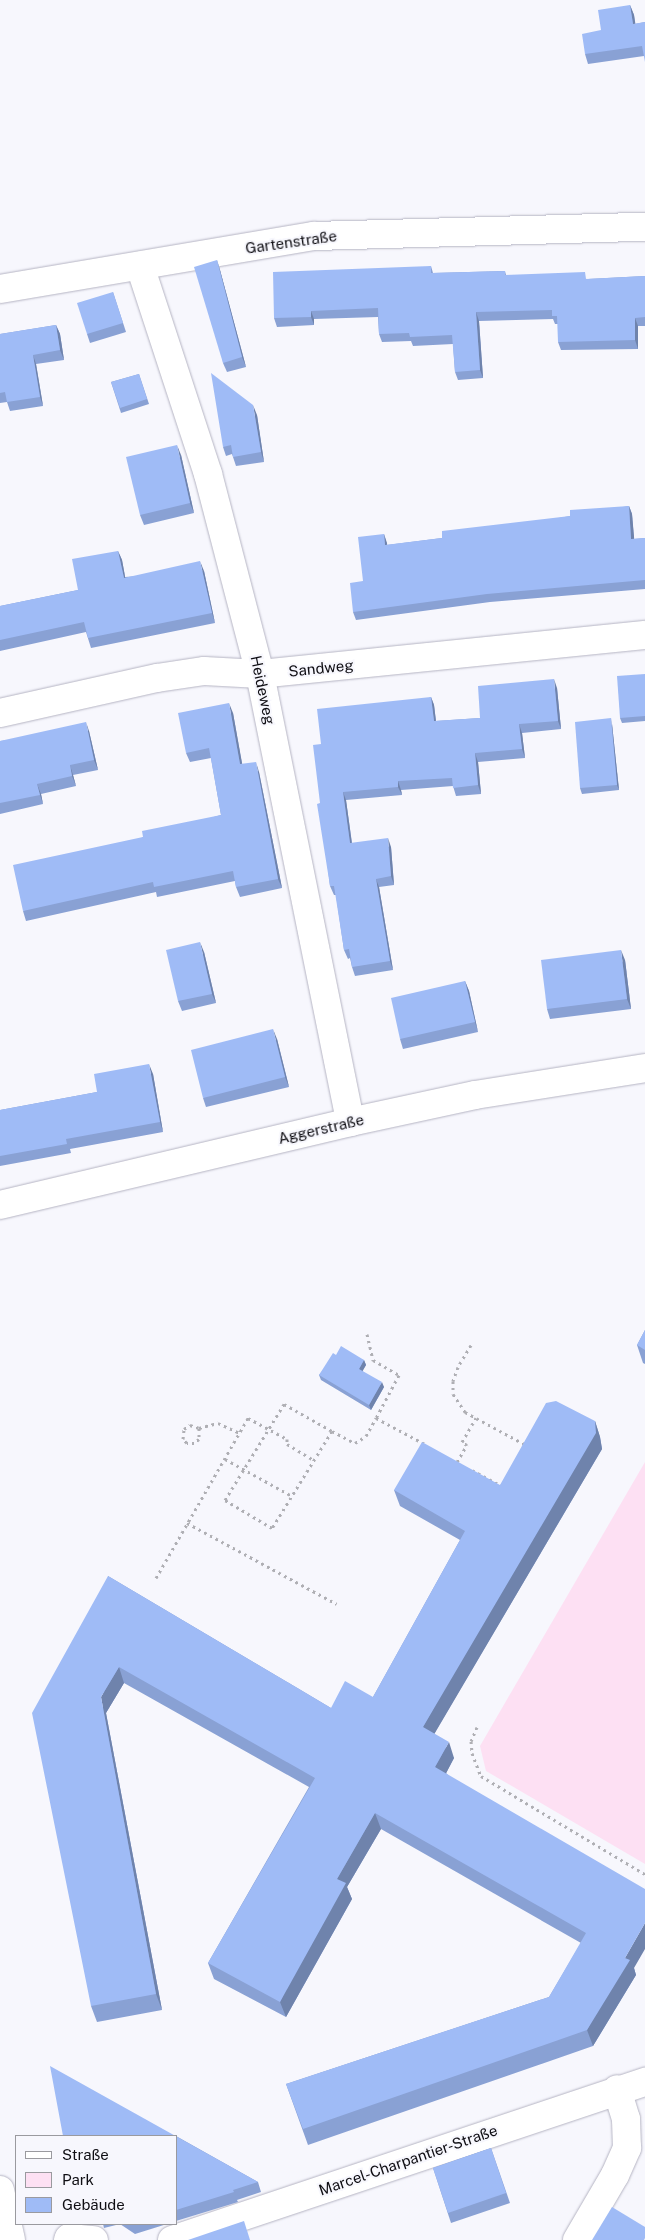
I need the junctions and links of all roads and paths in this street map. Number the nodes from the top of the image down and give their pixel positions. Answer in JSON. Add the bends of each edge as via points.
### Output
{"nodes":[{"id":1,"x":645,"y":227,"type":"edge"},
{"id":2,"x":140,"y":266,"type":"junction"},
{"id":3,"x":0,"y":290,"type":"edge"},
{"id":4,"x":645,"y":635,"type":"edge"},
{"id":5,"x":260,"y":674,"type":"junction"},
{"id":6,"x":0,"y":713,"type":"edge"},
{"id":7,"x":645,"y":1068,"type":"edge"},
{"id":8,"x":350,"y":1122,"type":"junction"},
{"id":9,"x":0,"y":1205,"type":"edge"},
{"id":10,"x":367,"y":1334,"type":"dead end"},
{"id":11,"x":472,"y":1345,"type":"dead end"},
{"id":12,"x":376,"y":1418,"type":"junction"},
{"id":13,"x":476,"y":1418,"type":"junction"},
{"id":14,"x":200,"y":1428,"type":"junction"},
{"id":15,"x":269,"y":1429,"type":"junction"},
{"id":16,"x":332,"y":1431,"type":"junction"},
{"id":17,"x":240,"y":1433,"type":"junction"},
{"id":18,"x":526,"y":1445,"type":"edge"},
{"id":19,"x":433,"y":1449,"type":"edge"},
{"id":20,"x":449,"y":1458,"type":"edge"},
{"id":21,"x":224,"y":1459,"type":"junction"},
{"id":22,"x":314,"y":1460,"type":"junction"},
{"id":23,"x":457,"y":1462,"type":"junction"},
{"id":24,"x":243,"y":1470,"type":"junction"},
{"id":25,"x":502,"y":1487,"type":"edge"},
{"id":26,"x":292,"y":1496,"type":"junction"},
{"id":27,"x":187,"y":1523,"type":"junction"},
{"id":28,"x":156,"y":1578,"type":"dead end"},
{"id":29,"x":337,"y":1604,"type":"dead end"},
{"id":30,"x":477,"y":1727,"type":"dead end"},
{"id":31,"x":645,"y":1874,"type":"edge"},
{"id":32,"x":645,"y":2082,"type":"edge"},
{"id":33,"x":617,"y":2089,"type":"junction"},
{"id":34,"x":0,"y":2190,"type":"edge"},
{"id":35,"x":10,"y":2240,"type":"edge"},
{"id":36,"x":68,"y":2240,"type":"edge"},
{"id":37,"x":94,"y":2240,"type":"edge"},
{"id":38,"x":172,"y":2240,"type":"edge"},
{"id":39,"x":577,"y":2240,"type":"edge"}],
"edges":[{"from":1,"to":2,"type":"street","name":"Gartenstraße","via":[[314,236]]},
{"from":2,"to":3,"type":"street","name":"Gartenstraße"},
{"from":2,"to":5,"type":"street","name":"Heideweg","via":[[208,474]]},
{"from":4,"to":5,"type":"street","name":"Sandweg"},
{"from":5,"to":6,"type":"street","name":"Sandweg","via":[[204,671],[157,678]]},
{"from":5,"to":8,"type":"street","name":"Heideweg"},
{"from":7,"to":8,"type":"street","name":"Aggerstraße","via":[[475,1095]]},
{"from":8,"to":9,"type":"street","name":"Aggerstraße"},
{"from":10,"to":12,"type":"path","via":[[373,1360],[399,1374]]},
{"from":11,"to":13,"type":"path","via":[[458,1367],[453,1394],[465,1412]]},
{"from":12,"to":16,"type":"path","via":[[366,1436],[355,1443]]},
{"from":12,"to":19,"type":"path"},
{"from":13,"to":18,"type":"path"},
{"from":13,"to":23,"type":"path","via":[[462,1442],[467,1445]]},
{"from":14,"to":14,"type":"path","via":[[190,1425],[184,1429],[183,1439],[194,1443],[199,1439]]},
{"from":14,"to":17,"type":"path","via":[[218,1423]]},
{"from":15,"to":16,"type":"path","via":[[284,1404]]},
{"from":15,"to":17,"type":"path","via":[[248,1418]]},
{"from":15,"to":22,"type":"path"},
{"from":15,"to":24,"type":"path"},
{"from":16,"to":22,"type":"path"},
{"from":17,"to":21,"type":"path"},
{"from":20,"to":23,"type":"path"},
{"from":21,"to":24,"type":"path"},
{"from":21,"to":27,"type":"path"},
{"from":22,"to":26,"type":"path"},
{"from":23,"to":25,"type":"path"},
{"from":24,"to":26,"type":"path"},
{"from":24,"to":26,"type":"path","via":[[225,1500],[272,1528]]},
{"from":27,"to":28,"type":"path"},
{"from":27,"to":29,"type":"path"},
{"from":30,"to":31,"type":"path","via":[[471,1741],[481,1776]]},
{"from":32,"to":33,"type":"street","name":"Marcel-Charpantier-Straße"},
{"from":33,"to":38,"type":"street","name":"Marcel-Charpantier-Straße"},
{"from":33,"to":39,"type":"street","via":[[626,2119],[627,2148]]},
{"from":34,"to":35,"type":"street"},
{"from":36,"to":37,"type":"street"}]}
